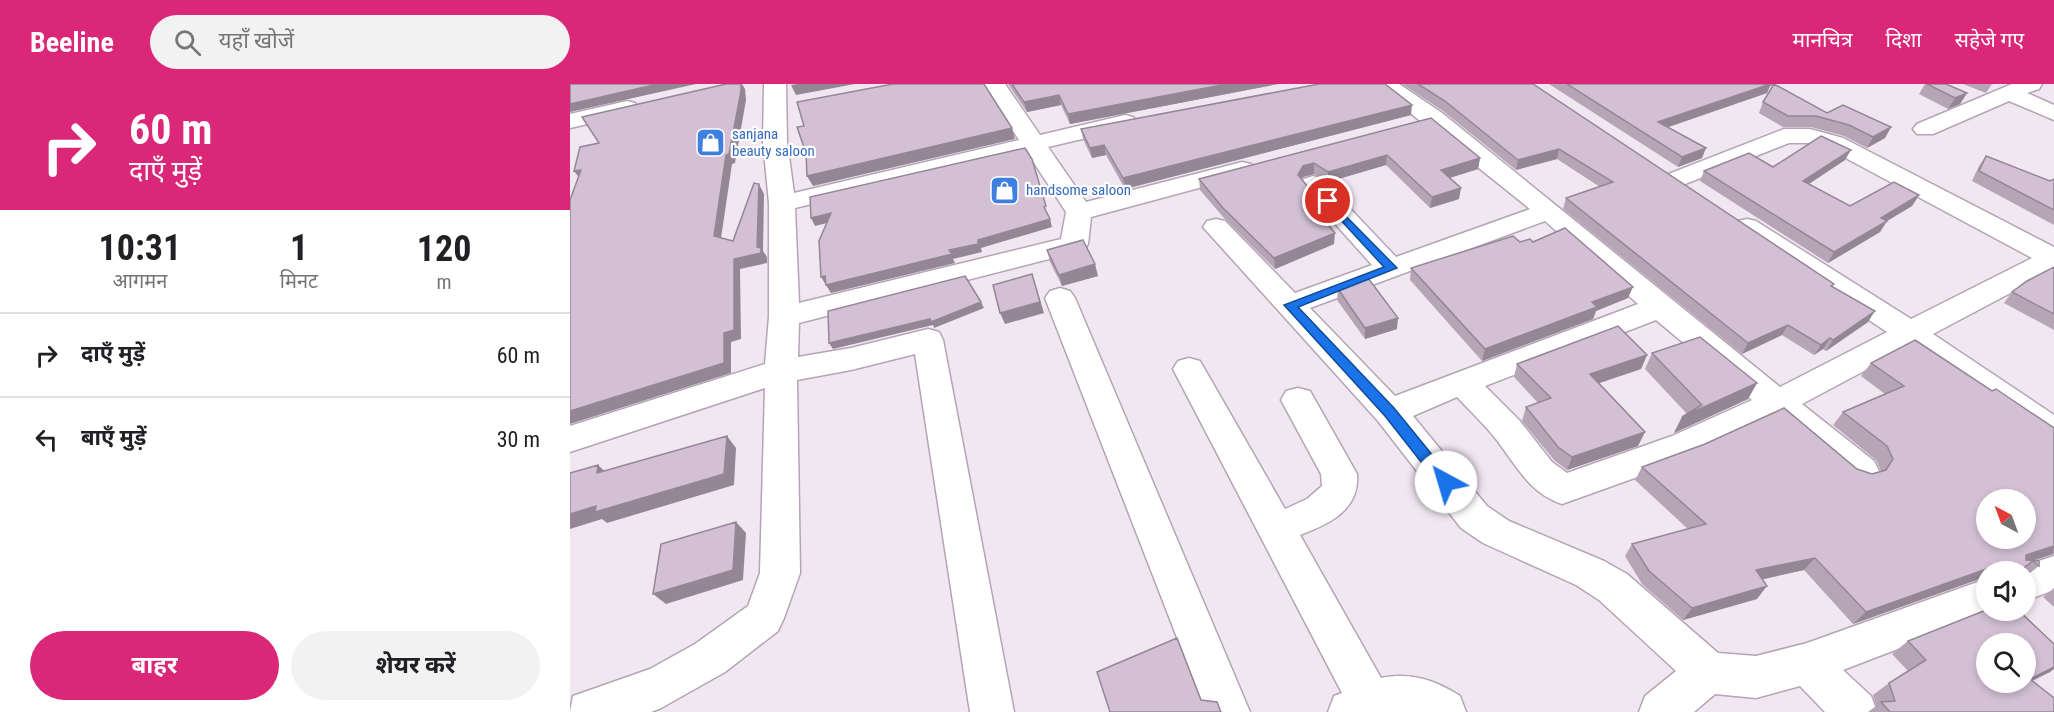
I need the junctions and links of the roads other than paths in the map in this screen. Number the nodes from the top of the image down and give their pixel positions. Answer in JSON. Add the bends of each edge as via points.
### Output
{"nodes":[{"id":1,"x":994,"y":84,"type":"edge"},
{"id":2,"x":1384,"y":84,"type":"edge"},
{"id":3,"x":2031,"y":84,"type":"edge"},
{"id":4,"x":1958,"y":92,"type":"edge"},
{"id":5,"x":2010,"y":94,"type":"junction"},
{"id":6,"x":782,"y":99,"type":"edge"},
{"id":7,"x":647,"y":104,"type":"edge"},
{"id":8,"x":1985,"y":104,"type":"junction"},
{"id":9,"x":2054,"y":113,"type":"edge"},
{"id":10,"x":1151,"y":117,"type":"edge"},
{"id":11,"x":1434,"y":118,"type":"junction"},
{"id":12,"x":570,"y":121,"type":"edge"},
{"id":13,"x":1400,"y":128,"type":"edge"},
{"id":14,"x":1925,"y":129,"type":"dead end"},
{"id":15,"x":1034,"y":144,"type":"junction"},
{"id":16,"x":1262,"y":164,"type":"edge"},
{"id":17,"x":1313,"y":184,"type":"dead end"},
{"id":18,"x":782,"y":203,"type":"junction"},
{"id":19,"x":1549,"y":211,"type":"junction"},
{"id":20,"x":1079,"y":212,"type":"junction"},
{"id":21,"x":1216,"y":227,"type":"dead end"},
{"id":22,"x":2054,"y":258,"type":"edge"},
{"id":23,"x":1391,"y":268,"type":"junction"},
{"id":24,"x":1059,"y":297,"type":"dead end"},
{"id":25,"x":1290,"y":305,"type":"junction"},
{"id":26,"x":1660,"y":308,"type":"junction"},
{"id":27,"x":784,"y":317,"type":"junction"},
{"id":28,"x":1910,"y":333,"type":"junction"},
{"id":29,"x":1189,"y":369,"type":"dead end"},
{"id":30,"x":781,"y":371,"type":"junction"},
{"id":31,"x":1462,"y":382,"type":"junction"},
{"id":32,"x":1298,"y":400,"type":"dead end"},
{"id":33,"x":1776,"y":403,"type":"junction"},
{"id":34,"x":1390,"y":412,"type":"junction"},
{"id":35,"x":2054,"y":432,"type":"edge"},
{"id":36,"x":570,"y":439,"type":"edge"},
{"id":37,"x":1861,"y":471,"type":"edge"},
{"id":38,"x":1276,"y":528,"type":"junction"},
{"id":39,"x":2054,"y":573,"type":"edge"},
{"id":40,"x":2036,"y":579,"type":"edge"},
{"id":41,"x":1976,"y":601,"type":"edge"},
{"id":42,"x":1807,"y":663,"type":"junction"},
{"id":43,"x":1708,"y":672,"type":"junction"},
{"id":44,"x":1361,"y":707,"type":"edge"},
{"id":45,"x":589,"y":712,"type":"edge"},
{"id":46,"x":992,"y":712,"type":"edge"},
{"id":47,"x":1228,"y":712,"type":"edge"},
{"id":48,"x":1444,"y":712,"type":"edge"},
{"id":49,"x":1661,"y":712,"type":"edge"},
{"id":50,"x":1855,"y":712,"type":"edge"}],
"edges":[{"from":1,"to":15,"type":"street"},
{"from":2,"to":11,"type":"street"},
{"from":3,"to":5,"type":"street"},
{"from":4,"to":8,"type":"street"},
{"from":5,"to":8,"type":"street"},
{"from":5,"to":9,"type":"street"},
{"from":6,"to":18,"type":"street","via":[[775,142]]},
{"from":7,"to":12,"type":"street"},
{"from":8,"to":14,"type":"street"},
{"from":10,"to":15,"type":"street"},
{"from":11,"to":13,"type":"street"},
{"from":11,"to":19,"type":"street"},
{"from":15,"to":18,"type":"street"},
{"from":15,"to":20,"type":"street"},
{"from":16,"to":20,"type":"street"},
{"from":17,"to":23,"type":"street"},
{"from":18,"to":27,"type":"street"},
{"from":19,"to":23,"type":"street"},
{"from":19,"to":26,"type":"street"},
{"from":20,"to":27,"type":"street","via":[[1074,244]]},
{"from":21,"to":25,"type":"street"},
{"from":22,"to":28,"type":"street"},
{"from":22,"to":28,"type":"street","via":[[1834,143],[1815,137],[1784,136],[1666,174]]},
{"from":23,"to":25,"type":"street"},
{"from":24,"to":47,"type":"street"},
{"from":25,"to":34,"type":"street"},
{"from":26,"to":31,"type":"street"},
{"from":26,"to":33,"type":"street"},
{"from":27,"to":30,"type":"street"},
{"from":28,"to":33,"type":"street"},
{"from":28,"to":35,"type":"street"},
{"from":29,"to":38,"type":"street"},
{"from":30,"to":36,"type":"street"},
{"from":30,"to":45,"type":"street","via":[[780,573],[764,618],[710,658],[660,687]]},
{"from":30,"to":46,"type":"street","via":[[928,340]]},
{"from":31,"to":33,"type":"street","via":[[1539,472],[1562,489],[1684,446]]},
{"from":31,"to":34,"type":"street"},
{"from":32,"to":38,"type":"street","via":[[1342,485],[1337,497],[1325,507]]},
{"from":33,"to":37,"type":"street"},
{"from":34,"to":43,"type":"street","via":[[1474,517],[1496,532],[1613,587]]},
{"from":38,"to":44,"type":"street"},
{"from":39,"to":40,"type":"street"},
{"from":41,"to":42,"type":"street"},
{"from":42,"to":43,"type":"street","via":[[1756,677]]},
{"from":42,"to":50,"type":"street"},
{"from":43,"to":49,"type":"street"},
{"from":44,"to":48,"type":"street","via":[[1403,694]]}]}
